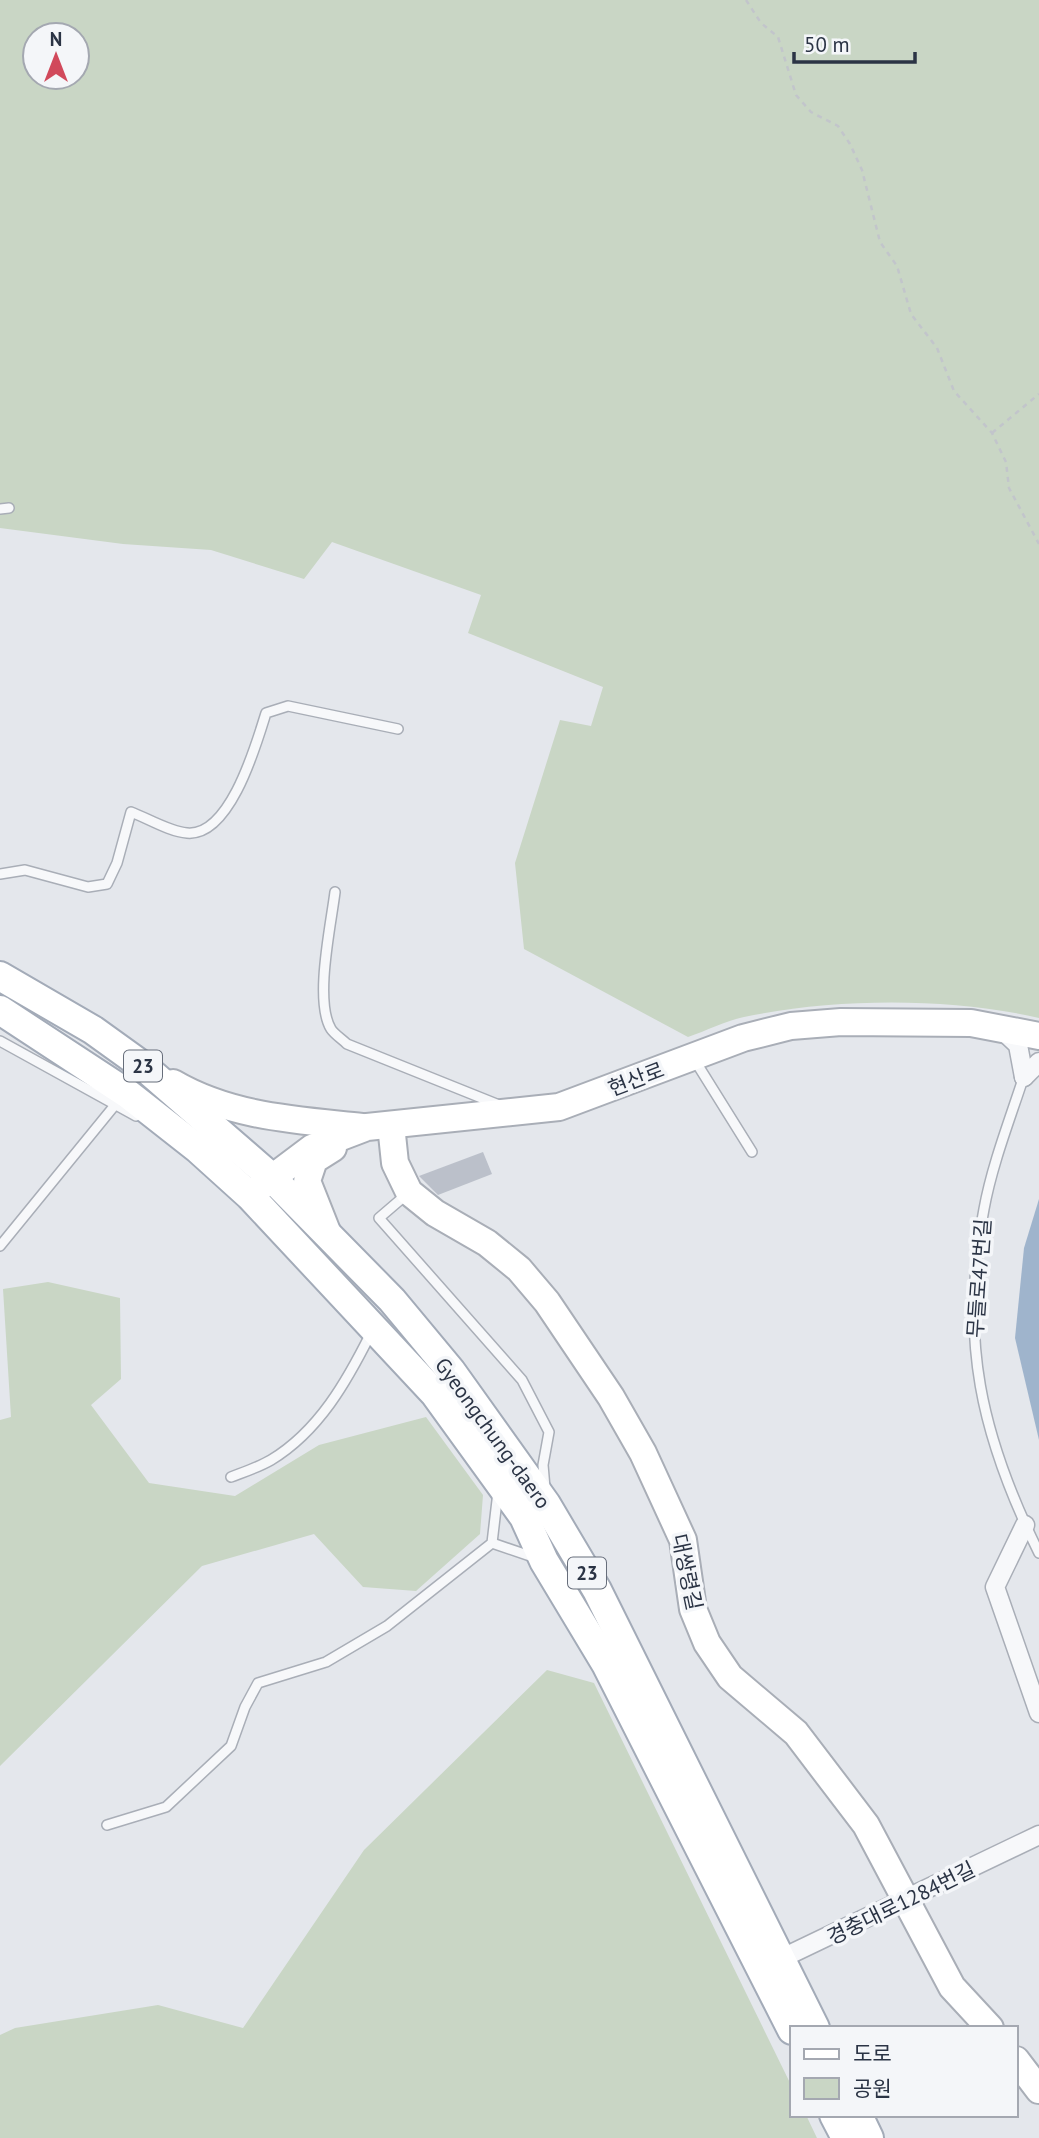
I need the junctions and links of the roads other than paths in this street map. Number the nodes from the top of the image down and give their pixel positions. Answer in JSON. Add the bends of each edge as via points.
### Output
{"nodes":[{"id":1,"x":398,"y":729,"type":"dead end"},
{"id":2,"x":0,"y":874,"type":"edge"},
{"id":3,"x":335,"y":892,"type":"dead end"},
{"id":4,"x":0,"y":976,"type":"edge"},
{"id":5,"x":0,"y":1010,"type":"edge"},
{"id":6,"x":1001,"y":1029,"type":"junction"},
{"id":7,"x":0,"y":1041,"type":"edge"},
{"id":8,"x":1037,"y":1051,"type":"edge"},
{"id":9,"x":693,"y":1057,"type":"junction"},
{"id":10,"x":143,"y":1066,"type":"junction"},
{"id":11,"x":1024,"y":1077,"type":"junction"},
{"id":12,"x":116,"y":1105,"type":"junction"},
{"id":13,"x":520,"y":1113,"type":"junction"},
{"id":14,"x":379,"y":1126,"type":"junction"},
{"id":15,"x":198,"y":1149,"type":"junction"},
{"id":16,"x":752,"y":1152,"type":"dead end"},
{"id":17,"x":271,"y":1177,"type":"junction"},
{"id":18,"x":409,"y":1192,"type":"junction"},
{"id":19,"x":250,"y":1196,"type":"junction"},
{"id":20,"x":329,"y":1237,"type":"junction"},
{"id":21,"x":0,"y":1246,"type":"edge"},
{"id":22,"x":373,"y":1328,"type":"junction"},
{"id":23,"x":231,"y":1477,"type":"dead end"},
{"id":24,"x":499,"y":1483,"type":"junction"},
{"id":25,"x":546,"y":1504,"type":"junction"},
{"id":26,"x":1025,"y":1525,"type":"junction"},
{"id":27,"x":492,"y":1543,"type":"junction"},
{"id":28,"x":1038,"y":1548,"type":"edge"},
{"id":29,"x":544,"y":1561,"type":"junction"},
{"id":30,"x":1039,"y":1713,"type":"edge"},
{"id":31,"x":107,"y":1825,"type":"dead end"},
{"id":32,"x":1039,"y":1835,"type":"edge"},
{"id":33,"x":904,"y":1901,"type":"junction"},
{"id":34,"x":772,"y":1963,"type":"junction"},
{"id":35,"x":791,"y":2026,"type":"edge"},
{"id":36,"x":815,"y":2026,"type":"edge"},
{"id":37,"x":987,"y":2026,"type":"edge"},
{"id":38,"x":1018,"y":2063,"type":"edge"},
{"id":39,"x":1039,"y":2090,"type":"edge"},
{"id":40,"x":835,"y":2117,"type":"edge"},
{"id":41,"x":859,"y":2117,"type":"edge"},
{"id":42,"x":846,"y":2138,"type":"edge"},
{"id":43,"x":869,"y":2138,"type":"edge"}],
"edges":[{"from":1,"to":2,"type":"lane","via":[[288,706],[266,713],[248,769],[222,814],[203,830],[187,833],[131,812],[107,884],[88,887],[25,870]]},
{"from":3,"to":13,"type":"lane","via":[[324,992],[331,1030],[347,1044]]},
{"from":4,"to":10,"type":"main road","name":"Gyeongchung-daero","number":"23","via":[[93,1030]]},
{"from":5,"to":15,"type":"main road","name":"Gyeongchung-daero","number":"23","via":[[128,1094]]},
{"from":6,"to":8,"type":"street","name":"현산로"},
{"from":6,"to":9,"type":"street","name":"현산로","via":[[915,1021],[791,1026]]},
{"from":6,"to":11,"type":"street","via":[[1018,1045]]},
{"from":7,"to":12,"type":"lane"},
{"from":8,"to":11,"type":"street"},
{"from":9,"to":13,"type":"street","name":"현산로","via":[[559,1107]]},
{"from":9,"to":16,"type":"lane"},
{"from":10,"to":14,"type":"street","via":[[199,1098],[246,1112]]},
{"from":10,"to":17,"type":"main road","name":"Gyeongchung-daero","number":"23"},
{"from":11,"to":26,"type":"lane","name":"무들로47번길","via":[[984,1207],[972,1329],[978,1387],[996,1456]]},
{"from":12,"to":15,"type":"lane"},
{"from":12,"to":21,"type":"lane"},
{"from":13,"to":14,"type":"street","name":"현산로"},
{"from":14,"to":17,"type":"street","name":"현산로","via":[[312,1147]]},
{"from":14,"to":18,"type":"street","name":"대쌍령길"},
{"from":14,"to":20,"type":"street","via":[[314,1160],[307,1181]]},
{"from":15,"to":19,"type":"main road","name":"Gyeongchung-daero","number":"23"},
{"from":17,"to":19,"type":"street","name":"현산로"},
{"from":17,"to":20,"type":"main road","name":"Gyeongchung-daero","number":"23"},
{"from":18,"to":25,"type":"lane","via":[[379,1218],[522,1380],[548,1432],[543,1465]]},
{"from":18,"to":33,"type":"street","name":"대쌍령길","via":[[435,1213],[487,1242],[519,1269],[547,1302],[611,1397],[673,1514],[683,1540],[693,1609],[707,1643],[730,1677],[796,1733],[821,1764],[866,1825]]},
{"from":19,"to":22,"type":"main road","name":"Gyeongchung-daero","number":"23"},
{"from":20,"to":25,"type":"main road","name":"Gyeongchung-daero","number":"23","via":[[392,1300],[451,1371]]},
{"from":22,"to":23,"type":"lane","via":[[327,1409],[302,1436],[271,1460]]},
{"from":22,"to":24,"type":"main road","name":"Gyeongchung-daero","number":"23","via":[[435,1394]]},
{"from":24,"to":27,"type":"lane"},
{"from":24,"to":29,"type":"main road","name":"Gyeongchung-daero","number":"23","via":[[524,1517]]},
{"from":25,"to":34,"type":"main road","name":"Gyeongchung-daero","number":"23","via":[[597,1590]]},
{"from":26,"to":28,"type":"lane","name":"무들로47번길"},
{"from":26,"to":30,"type":"street","via":[[995,1587]]},
{"from":27,"to":29,"type":"lane"},
{"from":27,"to":31,"type":"lane","via":[[387,1626],[326,1662],[258,1683],[232,1746],[166,1807]]},
{"from":29,"to":34,"type":"main road","name":"Gyeongchung-daero","number":"23"},
{"from":32,"to":33,"type":"street","name":"경충대로1284번길"},
{"from":33,"to":34,"type":"street","name":"경충대로1284번길"},
{"from":33,"to":37,"type":"street","name":"대쌍령길","via":[[952,1987]]},
{"from":34,"to":35,"type":"main road","name":"Gyeongchung-daero","number":"23"},
{"from":34,"to":36,"type":"main road","name":"Gyeongchung-daero","number":"23"},
{"from":38,"to":39,"type":"street"},
{"from":40,"to":42,"type":"main road"},
{"from":41,"to":43,"type":"main road"}]}
